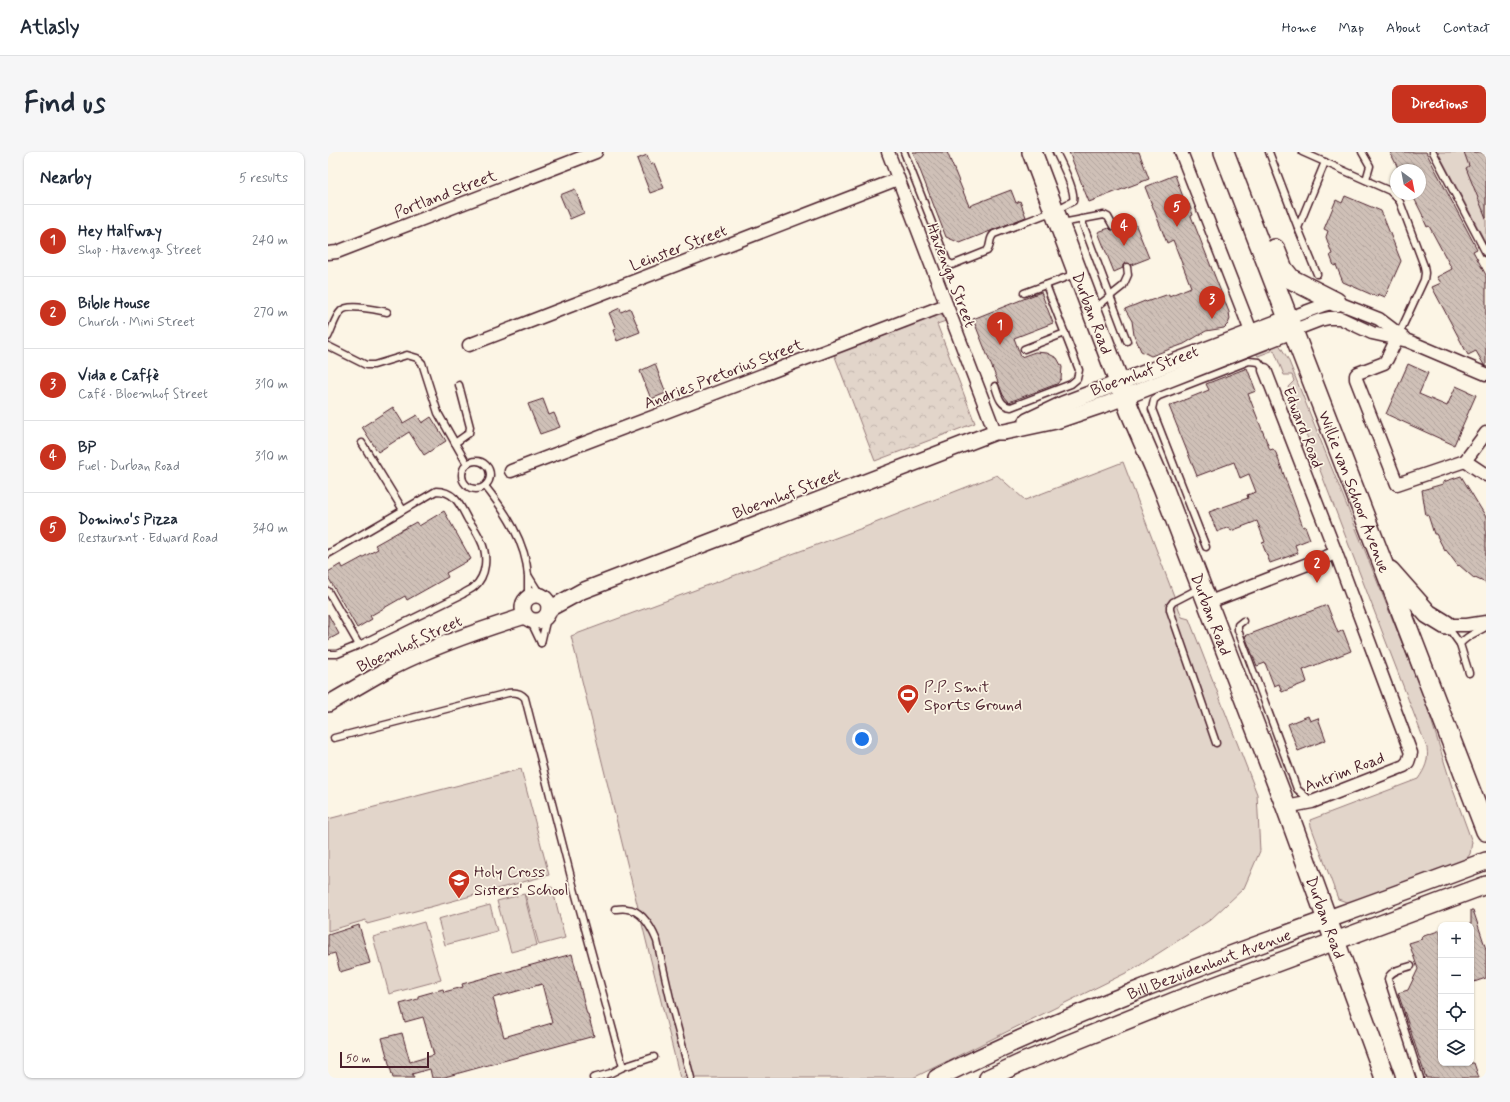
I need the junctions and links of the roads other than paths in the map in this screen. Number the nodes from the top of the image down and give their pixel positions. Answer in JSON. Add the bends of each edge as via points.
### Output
{"nodes":[{"id":1,"x":596,"y":152,"type":"edge"},
{"id":2,"x":888,"y":152,"type":"edge"},
{"id":3,"x":904,"y":152,"type":"edge"},
{"id":4,"x":1032,"y":152,"type":"edge"},
{"id":5,"x":1056,"y":152,"type":"edge"},
{"id":6,"x":1181,"y":152,"type":"edge"},
{"id":7,"x":1224,"y":152,"type":"edge"},
{"id":8,"x":1269,"y":152,"type":"edge"},
{"id":9,"x":1302,"y":152,"type":"edge"},
{"id":10,"x":1362,"y":152,"type":"edge"},
{"id":11,"x":1433,"y":152,"type":"edge"},
{"id":12,"x":1326,"y":162,"type":"junction"},
{"id":13,"x":898,"y":179,"type":"junction"},
{"id":14,"x":1366,"y":180,"type":"junction"},
{"id":15,"x":1241,"y":196,"type":"junction"},
{"id":16,"x":1057,"y":217,"type":"junction"},
{"id":17,"x":1081,"y":219,"type":"junction"},
{"id":18,"x":1113,"y":226,"type":"dead end"},
{"id":19,"x":1298,"y":228,"type":"junction"},
{"id":20,"x":328,"y":253,"type":"edge"},
{"id":21,"x":1486,"y":253,"type":"edge"},
{"id":22,"x":1127,"y":267,"type":"dead end"},
{"id":23,"x":1078,"y":272,"type":"junction"},
{"id":24,"x":1317,"y":274,"type":"dead end"},
{"id":25,"x":1046,"y":285,"type":"junction"},
{"id":26,"x":1024,"y":293,"type":"dead end"},
{"id":27,"x":1110,"y":296,"type":"junction"},
{"id":28,"x":1336,"y":302,"type":"junction"},
{"id":29,"x":946,"y":304,"type":"junction"},
{"id":30,"x":1093,"y":310,"type":"junction"},
{"id":31,"x":387,"y":312,"type":"dead end"},
{"id":32,"x":1291,"y":324,"type":"junction"},
{"id":33,"x":1065,"y":333,"type":"junction"},
{"id":34,"x":328,"y":337,"type":"edge"},
{"id":35,"x":1401,"y":338,"type":"junction"},
{"id":36,"x":1254,"y":339,"type":"junction"},
{"id":37,"x":1128,"y":341,"type":"dead end"},
{"id":38,"x":470,"y":345,"type":"dead end"},
{"id":39,"x":328,"y":346,"type":"edge"},
{"id":40,"x":1024,"y":349,"type":"dead end"},
{"id":41,"x":1265,"y":370,"type":"joint"},
{"id":42,"x":1486,"y":374,"type":"edge"},
{"id":43,"x":459,"y":385,"type":"dead end"},
{"id":44,"x":995,"y":386,"type":"dead end"},
{"id":45,"x":1123,"y":389,"type":"junction"},
{"id":46,"x":1000,"y":432,"type":"junction"},
{"id":47,"x":1486,"y":433,"type":"edge"},
{"id":48,"x":362,"y":443,"type":"dead end"},
{"id":49,"x":455,"y":443,"type":"junction"},
{"id":50,"x":1465,"y":461,"type":"junction"},
{"id":51,"x":467,"y":464,"type":"junction"},
{"id":52,"x":511,"y":471,"type":"dead end"},
{"id":53,"x":1486,"y":475,"type":"edge"},
{"id":54,"x":485,"y":486,"type":"junction"},
{"id":55,"x":403,"y":510,"type":"junction"},
{"id":56,"x":1206,"y":547,"type":"dead end"},
{"id":57,"x":1336,"y":553,"type":"junction"},
{"id":58,"x":328,"y":554,"type":"edge"},
{"id":59,"x":1382,"y":561,"type":"junction"},
{"id":60,"x":528,"y":575,"type":"junction"},
{"id":61,"x":328,"y":591,"type":"edge"},
{"id":62,"x":1204,"y":595,"type":"junction"},
{"id":63,"x":536,"y":607,"type":"junction"},
{"id":64,"x":1243,"y":621,"type":"dead end"},
{"id":65,"x":1486,"y":622,"type":"edge"},
{"id":66,"x":1446,"y":625,"type":"junction"},
{"id":67,"x":1486,"y":627,"type":"edge"},
{"id":68,"x":1460,"y":644,"type":"junction"},
{"id":69,"x":359,"y":645,"type":"junction"},
{"id":70,"x":328,"y":654,"type":"edge"},
{"id":71,"x":1469,"y":673,"type":"dead end"},
{"id":72,"x":328,"y":704,"type":"edge"},
{"id":73,"x":334,"y":738,"type":"dead end"},
{"id":74,"x":1216,"y":743,"type":"dead end"},
{"id":75,"x":1410,"y":758,"type":"joint"},
{"id":76,"x":1312,"y":802,"type":"junction"},
{"id":77,"x":1286,"y":807,"type":"junction"},
{"id":78,"x":1486,"y":831,"type":"edge"},
{"id":79,"x":1486,"y":861,"type":"edge"},
{"id":80,"x":1486,"y":885,"type":"edge"},
{"id":81,"x":614,"y":909,"type":"dead end"},
{"id":82,"x":1327,"y":920,"type":"junction"},
{"id":83,"x":1335,"y":942,"type":"junction"},
{"id":84,"x":1411,"y":966,"type":"dead end"},
{"id":85,"x":654,"y":1057,"type":"dead end"},
{"id":86,"x":623,"y":1067,"type":"junction"},
{"id":87,"x":593,"y":1078,"type":"edge"},
{"id":88,"x":691,"y":1078,"type":"edge"},
{"id":89,"x":937,"y":1078,"type":"edge"},
{"id":90,"x":988,"y":1078,"type":"edge"},
{"id":91,"x":1385,"y":1078,"type":"edge"},
{"id":92,"x":1420,"y":1078,"type":"edge"}],
"edges":[{"from":1,"to":20,"type":"street","name":"Portland Street","via":[[337,252]]},
{"from":2,"to":13,"type":"street","name":"Havenga Street"},
{"from":3,"to":16,"type":"lane","via":[[946,261],[950,264],[954,265],[985,253],[994,234]]},
{"from":4,"to":16,"type":"main road","name":"Durban Road"},
{"from":5,"to":16,"type":"lane","via":[[1074,198]]},
{"from":6,"to":36,"type":"street"},
{"from":7,"to":15,"type":"main road","name":"Willie van Schoor Avenue"},
{"from":8,"to":19,"type":"lane"},
{"from":9,"to":12,"type":"lane"},
{"from":10,"to":14,"type":"lane","via":[[1370,166]]},
{"from":11,"to":21,"type":"lane"},
{"from":12,"to":14,"type":"lane"},
{"from":12,"to":19,"type":"lane"},
{"from":13,"to":29,"type":"street","name":"Havenga Street"},
{"from":13,"to":38,"type":"street","name":"Leinster Street"},
{"from":14,"to":35,"type":"lane","via":[[1390,191],[1397,198],[1425,269],[1424,280]]},
{"from":15,"to":28,"type":"main road","via":[[1269,234],[1287,275],[1297,283]]},
{"from":15,"to":32,"type":"main road","name":"Willie van Schoor Avenue"},
{"from":16,"to":17,"type":"lane"},
{"from":16,"to":23,"type":"main road","name":"Durban Road"},
{"from":17,"to":18,"type":"lane","via":[[1104,215]]},
{"from":17,"to":27,"type":"lane"},
{"from":19,"to":24,"type":"lane"},
{"from":22,"to":27,"type":"lane","via":[[1126,281]]},
{"from":23,"to":25,"type":"lane"},
{"from":23,"to":30,"type":"main road","name":"Durban Road"},
{"from":25,"to":26,"type":"lane"},
{"from":25,"to":33,"type":"lane"},
{"from":27,"to":30,"type":"lane"},
{"from":27,"to":37,"type":"lane"},
{"from":28,"to":32,"type":"street","via":[[1324,305]]},
{"from":28,"to":35,"type":"street","via":[[1379,319]]},
{"from":29,"to":46,"type":"street","name":"Havenga Street"},
{"from":29,"to":52,"type":"street","name":"Andries Pretorius Street"},
{"from":30,"to":45,"type":"main road","name":"Durban Road"},
{"from":31,"to":34,"type":"lane","via":[[345,308],[340,312]]},
{"from":32,"to":35,"type":"street","via":[[1340,318],[1372,333]]},
{"from":32,"to":36,"type":"street","name":"Bloemhof Street"},
{"from":32,"to":59,"type":"main road","name":"Willie van Schoor Avenue"},
{"from":33,"to":40,"type":"lane"},
{"from":33,"to":44,"type":"lane","via":[[1079,370],[1074,382],[1011,407],[1002,403]]},
{"from":35,"to":42,"type":"street"},
{"from":35,"to":50,"type":"street","via":[[1384,363],[1356,375],[1397,484]]},
{"from":36,"to":45,"type":"street","name":"Bloemhof Street"},
{"from":39,"to":49,"type":"lane","via":[[366,366],[407,355],[417,358],[422,363],[438,413]]},
{"from":41,"to":56,"type":"lane","name":"Edward Road","via":[[1259,362],[1249,361],[1158,396],[1152,404]]},
{"from":41,"to":57,"type":"street","name":"Edward Road"},
{"from":43,"to":49,"type":"lane","via":[[470,427],[469,433]]},
{"from":45,"to":46,"type":"street","name":"Bloemhof Street","via":[[1109,403],[1056,421]]},
{"from":45,"to":62,"type":"main road","name":"Durban Road"},
{"from":46,"to":63,"type":"street","name":"Bloemhof Street"},
{"from":47,"to":50,"type":"street"},
{"from":48,"to":55,"type":"lane"},
{"from":49,"to":51,"type":"lane"},
{"from":50,"to":53,"type":"street"},
{"from":51,"to":54,"type":"lane","via":[[478,461],[486,466],[490,474]]},
{"from":51,"to":54,"type":"lane","via":[[462,474],[464,483],[476,489]]},
{"from":54,"to":60,"type":"lane","via":[[504,509],[524,556]]},
{"from":55,"to":58,"type":"lane"},
{"from":55,"to":69,"type":"lane","via":[[436,491],[451,494],[482,541],[485,553],[482,577],[463,594]]},
{"from":57,"to":62,"type":"street"},
{"from":57,"to":75,"type":"street","name":"Edward Road","via":[[1410,748]]},
{"from":59,"to":66,"type":"main road","via":[[1428,614]]},
{"from":59,"to":78,"type":"main road","name":"Willie van Schoor Avenue"},
{"from":60,"to":63,"type":"lane"},
{"from":60,"to":63,"type":"lane"},
{"from":61,"to":69,"type":"lane"},
{"from":62,"to":74,"type":"lane","via":[[1173,602],[1170,610]]},
{"from":62,"to":77,"type":"main road","name":"Durban Road"},
{"from":63,"to":72,"type":"street","name":"Bloemhof Street","via":[[394,666]]},
{"from":64,"to":76,"type":"lane","via":[[1238,625],[1238,630],[1296,788]]},
{"from":65,"to":66,"type":"street"},
{"from":66,"to":68,"type":"lane"},
{"from":67,"to":68,"type":"lane","via":[[1471,634]]},
{"from":68,"to":71,"type":"lane"},
{"from":69,"to":70,"type":"lane","via":[[336,654]]},
{"from":73,"to":86,"type":"lane","via":[[508,693],[522,694]]},
{"from":75,"to":76,"type":"street","name":"Antrim Road","via":[[1399,768]]},
{"from":76,"to":77,"type":"street","name":"Antrim Road"},
{"from":77,"to":82,"type":"main road","name":"Durban Road"},
{"from":79,"to":82,"type":"main road","name":"Bill Bezuidenhout Avenue"},
{"from":80,"to":83,"type":"main road","name":"Bill Bezuidenhout Avenue"},
{"from":81,"to":88,"type":"lane","via":[[628,909],[638,913],[653,932]]},
{"from":82,"to":83,"type":"main road","name":"Durban Road"},
{"from":82,"to":89,"type":"main road","name":"Bill Bezuidenhout Avenue","via":[[1177,975],[1034,1033]]},
{"from":83,"to":90,"type":"main road","name":"Bill Bezuidenhout Avenue","via":[[1182,998]]},
{"from":83,"to":91,"type":"main road","name":"Durban Road"},
{"from":84,"to":92,"type":"lane","via":[[1392,973],[1388,979]]},
{"from":85,"to":86,"type":"lane"},
{"from":86,"to":87,"type":"lane"}]}
